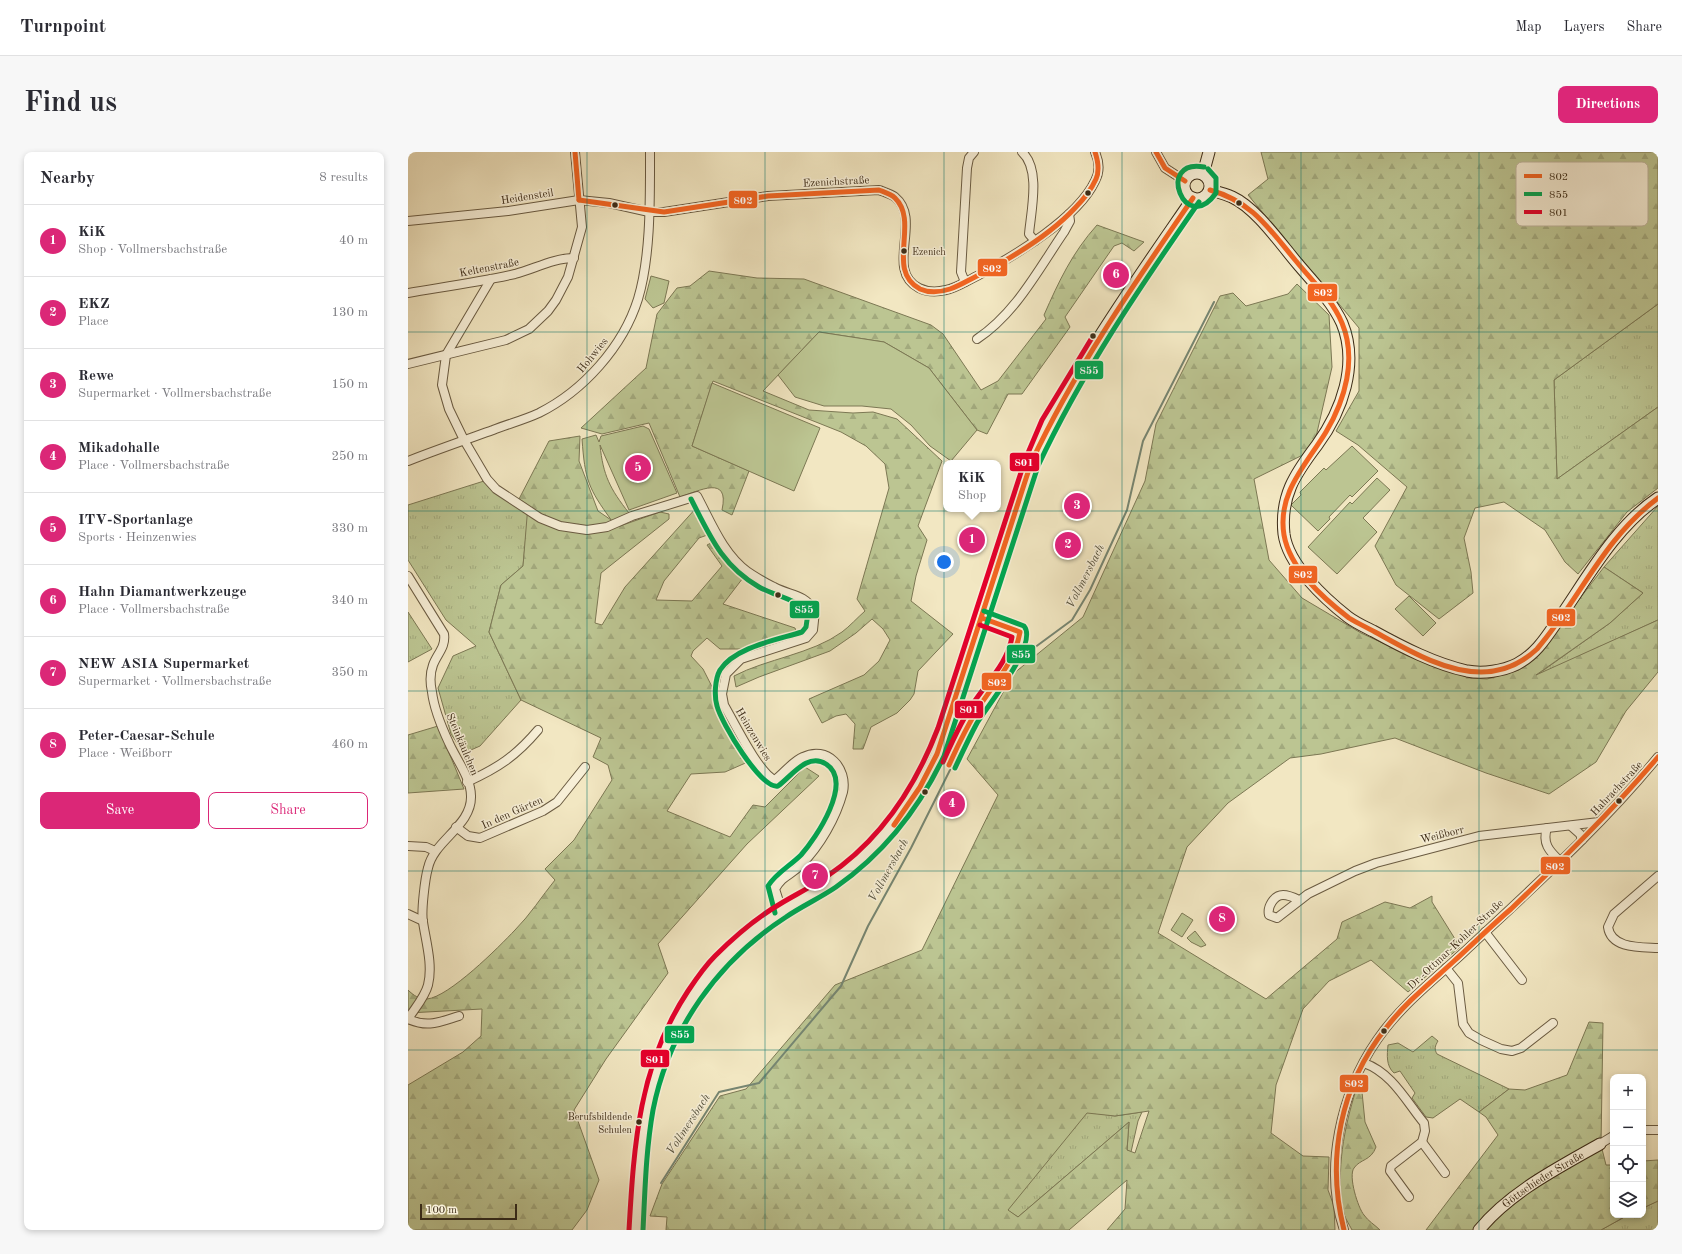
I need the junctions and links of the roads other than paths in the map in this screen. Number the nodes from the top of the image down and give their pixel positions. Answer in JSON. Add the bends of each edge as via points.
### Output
{"nodes":[{"id":1,"x":575,"y":152,"type":"edge"},
{"id":2,"x":650,"y":152,"type":"edge"},
{"id":3,"x":974,"y":152,"type":"edge"},
{"id":4,"x":1022,"y":152,"type":"edge"},
{"id":5,"x":1095,"y":152,"type":"edge"},
{"id":6,"x":1156,"y":152,"type":"edge"},
{"id":7,"x":1209,"y":152,"type":"edge"},
{"id":8,"x":1203,"y":174,"type":"junction"},
{"id":9,"x":1185,"y":181,"type":"junction"},
{"id":10,"x":1210,"y":190,"type":"junction"},
{"id":11,"x":1193,"y":198,"type":"junction"},
{"id":12,"x":578,"y":200,"type":"junction"},
{"id":13,"x":649,"y":212,"type":"junction"},
{"id":14,"x":1069,"y":214,"type":"junction"},
{"id":15,"x":408,"y":221,"type":"edge"},
{"id":16,"x":1035,"y":241,"type":"junction"},
{"id":17,"x":574,"y":258,"type":"junction"},
{"id":18,"x":491,"y":279,"type":"junction"},
{"id":19,"x":965,"y":282,"type":"junction"},
{"id":20,"x":408,"y":294,"type":"edge"},
{"id":21,"x":977,"y":339,"type":"dead end"},
{"id":22,"x":446,"y":355,"type":"junction"},
{"id":23,"x":408,"y":364,"type":"edge"},
{"id":24,"x":464,"y":440,"type":"junction"},
{"id":25,"x":408,"y":461,"type":"edge"},
{"id":26,"x":1658,"y":498,"type":"edge"},
{"id":27,"x":408,"y":576,"type":"edge"},
{"id":28,"x":538,"y":730,"type":"dead end"},
{"id":29,"x":1658,"y":757,"type":"edge"},
{"id":30,"x":585,"y":767,"type":"dead end"},
{"id":31,"x":467,"y":782,"type":"junction"},
{"id":32,"x":1599,"y":822,"type":"junction"},
{"id":33,"x":1571,"y":826,"type":"junction"},
{"id":34,"x":456,"y":827,"type":"junction"},
{"id":35,"x":1547,"y":828,"type":"junction"},
{"id":36,"x":1582,"y":840,"type":"junction"},
{"id":37,"x":408,"y":846,"type":"edge"},
{"id":38,"x":1572,"y":850,"type":"joint"},
{"id":39,"x":435,"y":851,"type":"junction"},
{"id":40,"x":1560,"y":861,"type":"junction"},
{"id":41,"x":1658,"y":876,"type":"edge"},
{"id":42,"x":1299,"y":900,"type":"dead end"},
{"id":43,"x":782,"y":911,"type":"junction"},
{"id":44,"x":408,"y":914,"type":"edge"},
{"id":45,"x":423,"y":921,"type":"junction"},
{"id":46,"x":1485,"y":932,"type":"junction"},
{"id":47,"x":1658,"y":948,"type":"edge"},
{"id":48,"x":1446,"y":968,"type":"junction"},
{"id":49,"x":1522,"y":980,"type":"dead end"},
{"id":50,"x":459,"y":1016,"type":"dead end"},
{"id":51,"x":408,"y":1019,"type":"edge"},
{"id":52,"x":1553,"y":1023,"type":"dead end"},
{"id":53,"x":1364,"y":1063,"type":"junction"},
{"id":54,"x":1646,"y":1130,"type":"edge"},
{"id":55,"x":1658,"y":1130,"type":"edge"},
{"id":56,"x":1610,"y":1138,"type":"edge"},
{"id":57,"x":1422,"y":1142,"type":"junction"},
{"id":58,"x":1600,"y":1144,"type":"joint"},
{"id":59,"x":1445,"y":1173,"type":"dead end"},
{"id":60,"x":1409,"y":1197,"type":"dead end"},
{"id":61,"x":636,"y":1230,"type":"edge"},
{"id":62,"x":1344,"y":1230,"type":"edge"},
{"id":63,"x":1479,"y":1230,"type":"edge"}],
"edges":[{"from":1,"to":12,"type":"street"},
{"from":2,"to":13,"type":"street","name":"Hohwies"},
{"from":3,"to":19,"type":"street","via":[[969,158],[967,168],[961,272]]},
{"from":4,"to":16,"type":"street","via":[[1032,169],[1034,184],[1029,234]]},
{"from":5,"to":14,"type":"street","name":"Ezenichstraße","via":[[1099,162],[1095,181]]},
{"from":6,"to":9,"type":"street","via":[[1165,168]]},
{"from":7,"to":8,"type":"main road"},
{"from":8,"to":9,"type":"main road","via":[[1191,174]]},
{"from":8,"to":10,"type":"main road","via":[[1209,180]]},
{"from":9,"to":11,"type":"main road","via":[[1185,190]]},
{"from":10,"to":11,"type":"main road","via":[[1204,197]]},
{"from":10,"to":26,"type":"main road","via":[[1232,197],[1249,209],[1266,227],[1326,299],[1341,321],[1348,342],[1344,395],[1332,423],[1297,472],[1288,491],[1284,512],[1284,536],[1293,559],[1315,588],[1350,618],[1387,639],[1438,662],[1469,672],[1489,672],[1517,664],[1536,651],[1605,551],[1628,524]]},
{"from":11,"to":43,"type":"main road","via":[[1109,324],[1048,423],[1031,463],[937,754],[920,787],[894,825],[873,847],[830,882]]},
{"from":12,"to":13,"type":"street","name":"Heidensteil","via":[[609,203]]},
{"from":12,"to":15,"type":"street","name":"Heidensteil","via":[[508,211]]},
{"from":12,"to":17,"type":"street","via":[[582,227]]},
{"from":13,"to":19,"type":"street","name":"Ezenichstraße","via":[[768,196],[879,190],[895,197],[904,213],[906,223],[903,260],[910,282],[931,292],[946,290]]},
{"from":13,"to":24,"type":"street","name":"Hohwies","via":[[647,254],[638,300],[622,332],[599,367],[572,392],[550,406],[524,419]]},
{"from":14,"to":16,"type":"street","name":"Ezenichstraße"},
{"from":14,"to":21,"type":"street","via":[[1070,221],[1064,232],[1011,310]]},
{"from":16,"to":19,"type":"street","name":"Ezenichstraße"},
{"from":17,"to":18,"type":"street","name":"Keltenstraße"},
{"from":17,"to":22,"type":"street","via":[[556,300],[529,329],[506,340]]},
{"from":18,"to":20,"type":"street","name":"Keltenstraße"},
{"from":18,"to":22,"type":"street"},
{"from":22,"to":23,"type":"street"},
{"from":22,"to":24,"type":"street","via":[[443,391],[448,409]]},
{"from":24,"to":25,"type":"street","name":"Hohwies"},
{"from":24,"to":43,"type":"street","name":"Heinzenwies","via":[[487,479],[496,489],[534,514],[560,526],[598,529],[696,496],[719,538],[747,571],[775,588],[798,595],[810,603],[816,617],[813,630],[806,638],[741,659],[726,674],[722,694],[724,705],[758,764],[769,778],[775,780],[802,757],[812,754],[822,754],[833,760],[843,775],[843,791],[826,833],[802,865],[780,879],[775,889]]},
{"from":27,"to":31,"type":"street","name":"Steinkäulchen","via":[[444,634],[444,645],[432,668],[432,693],[448,742]]},
{"from":28,"to":31,"type":"street","via":[[510,759]]},
{"from":29,"to":32,"type":"street","name":"Hahrachstraße"},
{"from":30,"to":34,"type":"street","name":"In den Gärten","via":[[557,802],[543,812],[480,838],[468,836]]},
{"from":31,"to":34,"type":"street","name":"Steinkäulchen","via":[[470,803]]},
{"from":32,"to":33,"type":"street","name":"Weißborr"},
{"from":32,"to":36,"type":"street","name":"Hahrachstraße"},
{"from":33,"to":35,"type":"street","name":"Weißborr"},
{"from":33,"to":36,"type":"street","via":[[1580,834]]},
{"from":34,"to":39,"type":"street","name":"Steinkäulchen"},
{"from":35,"to":40,"type":"street","via":[[1547,847]]},
{"from":35,"to":42,"type":"street","name":"Weißborr","via":[[1486,835],[1421,850],[1355,871]]},
{"from":36,"to":38,"type":"street","name":"Hahrachstraße"},
{"from":37,"to":39,"type":"street","via":[[426,847]]},
{"from":38,"to":40,"type":"street","name":"Dr.-Ottmar-Kohler-Straße"},
{"from":39,"to":45,"type":"street","name":"Steinkäulchen","via":[[428,868]]},
{"from":40,"to":46,"type":"street","name":"Dr.-Ottmar-Kohler-Straße"},
{"from":41,"to":47,"type":"street","via":[[1614,914],[1608,927],[1612,938],[1618,942]]},
{"from":43,"to":61,"type":"main road","via":[[749,935],[719,962],[676,1024],[650,1091],[644,1123]]},
{"from":44,"to":45,"type":"street"},
{"from":45,"to":51,"type":"street","name":"Steinkäulchen","via":[[429,965],[428,985]]},
{"from":46,"to":48,"type":"street","name":"Dr.-Ottmar-Kohler-Straße"},
{"from":46,"to":49,"type":"street"},
{"from":48,"to":52,"type":"street","via":[[1458,983],[1464,1024],[1469,1033],[1481,1040],[1512,1051],[1521,1048]]},
{"from":48,"to":53,"type":"street","name":"Dr.-Ottmar-Kohler-Straße","via":[[1394,1018]]},
{"from":50,"to":51,"type":"street","via":[[420,1024]]},
{"from":53,"to":57,"type":"street","via":[[1377,1068],[1389,1079],[1424,1124]]},
{"from":53,"to":62,"type":"street","name":"Dr.-Ottmar-Kohler-Straße","via":[[1346,1105],[1337,1152],[1337,1194]]},
{"from":54,"to":55,"type":"street"},
{"from":56,"to":58,"type":"street","name":"Göttschieder Straße"},
{"from":57,"to":59,"type":"street"},
{"from":57,"to":60,"type":"street","via":[[1391,1166],[1390,1171]]},
{"from":58,"to":63,"type":"main road","name":"Göttschieder Straße","via":[[1516,1196]]}]}
